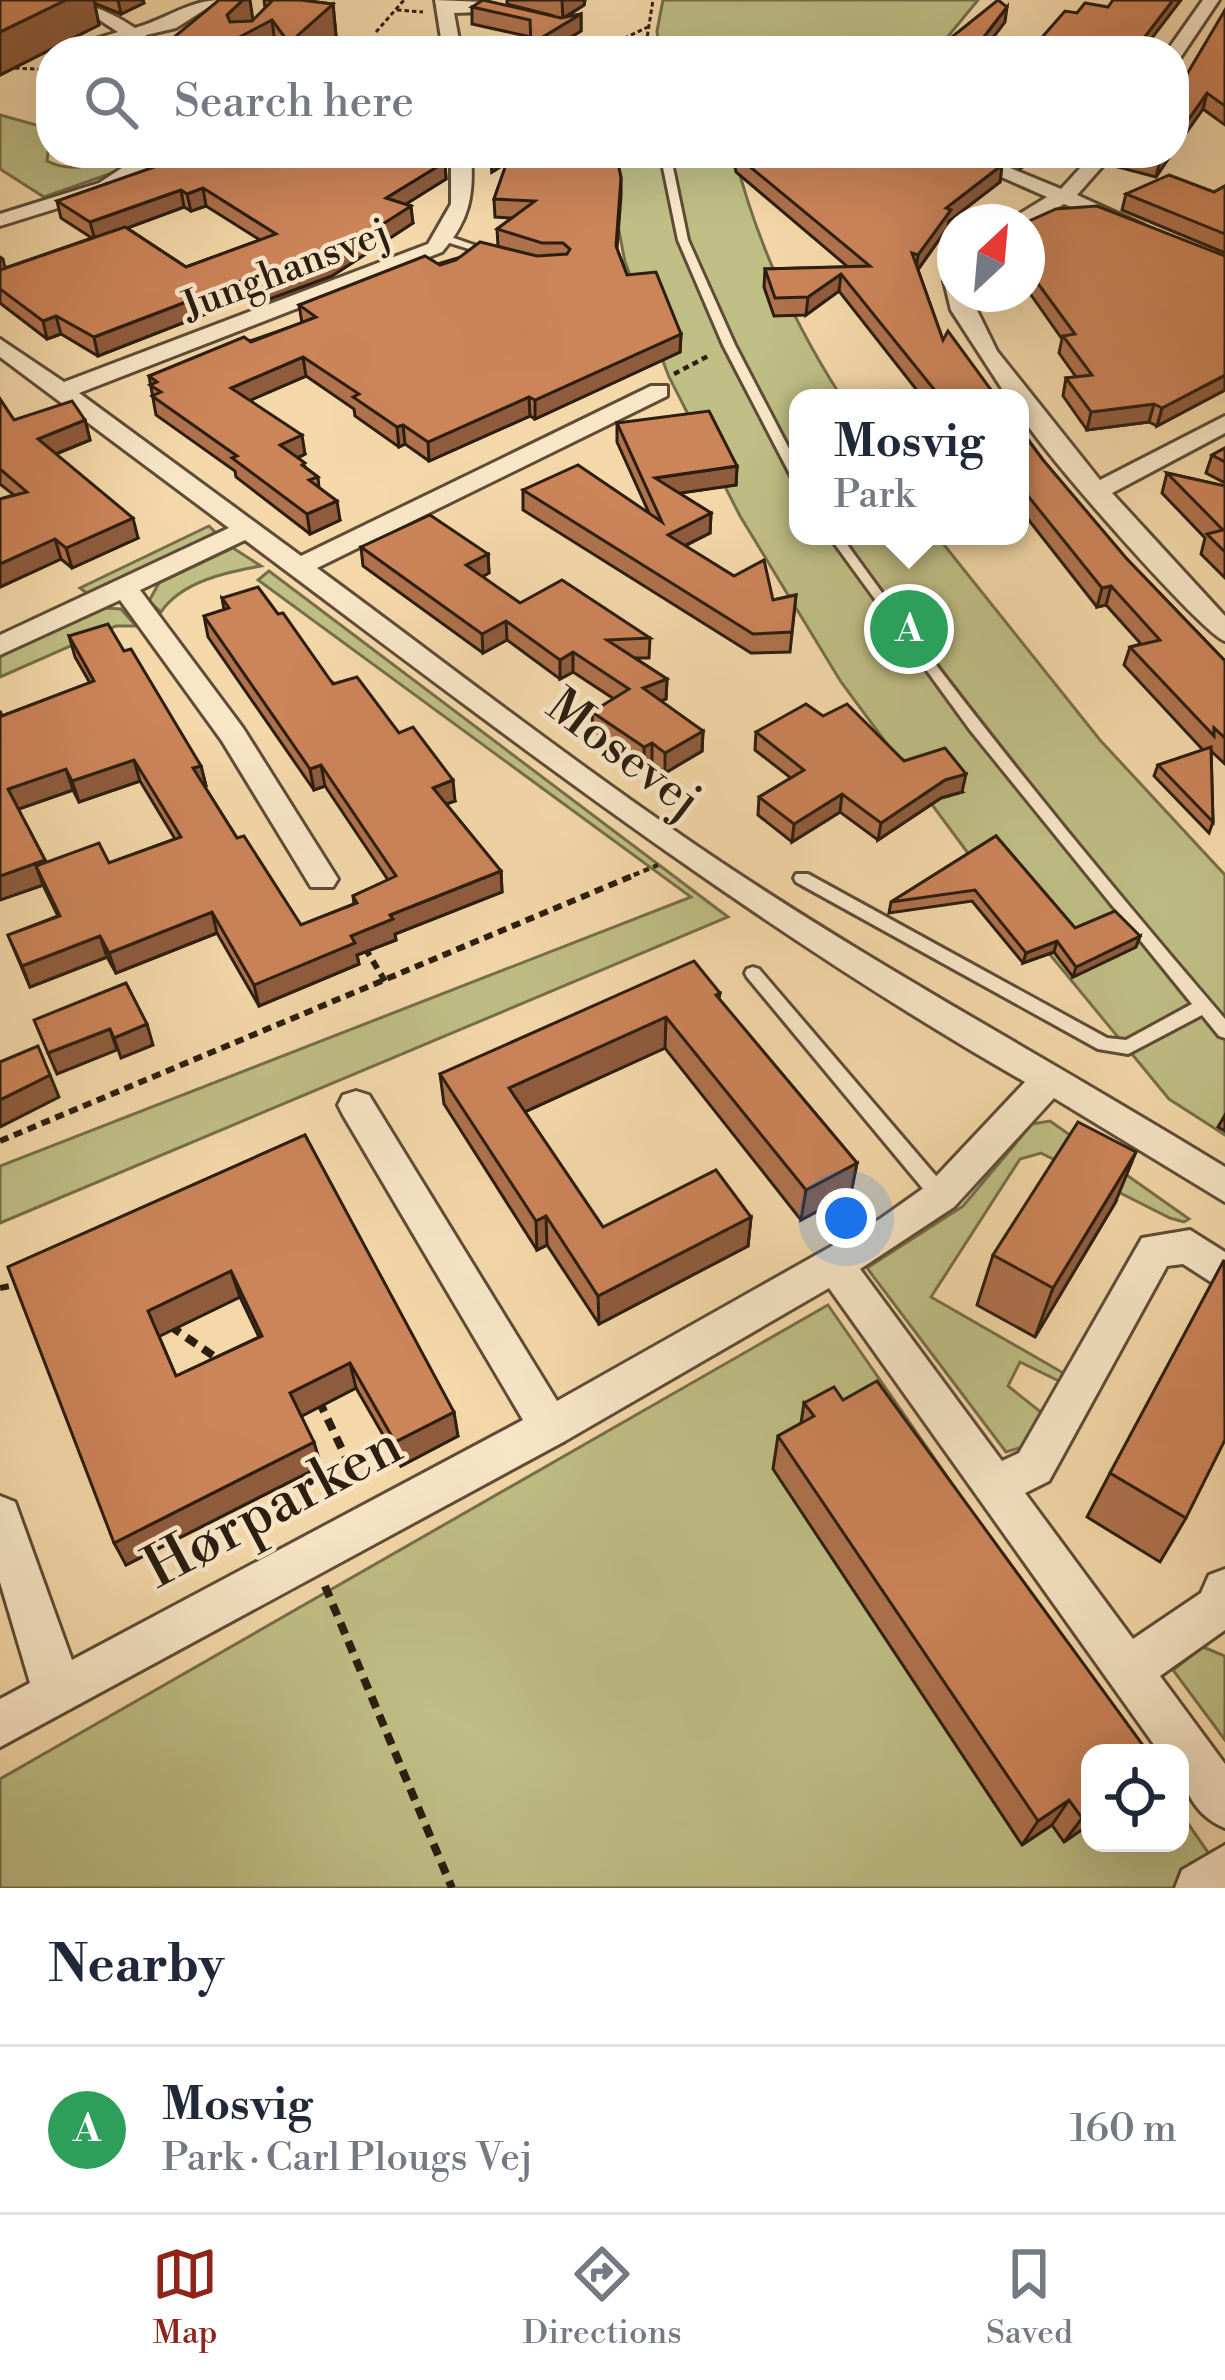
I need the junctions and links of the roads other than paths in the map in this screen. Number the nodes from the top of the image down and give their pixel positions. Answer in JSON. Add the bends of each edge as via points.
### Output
{"nodes":[{"id":1,"x":52,"y":0,"type":"edge"},
{"id":2,"x":212,"y":0,"type":"edge"},
{"id":3,"x":1211,"y":0,"type":"edge"},
{"id":4,"x":77,"y":3,"type":"edge"},
{"id":5,"x":444,"y":4,"type":"edge"},
{"id":6,"x":542,"y":21,"type":"edge"},
{"id":7,"x":134,"y":32,"type":"junction"},
{"id":8,"x":119,"y":36,"type":"edge"},
{"id":9,"x":137,"y":36,"type":"edge"},
{"id":10,"x":450,"y":36,"type":"edge"},
{"id":11,"x":1186,"y":36,"type":"edge"},
{"id":12,"x":136,"y":168,"type":"edge"},
{"id":13,"x":457,"y":168,"type":"edge"},
{"id":14,"x":668,"y":168,"type":"edge"},
{"id":15,"x":996,"y":168,"type":"edge"},
{"id":16,"x":1090,"y":168,"type":"edge"},
{"id":17,"x":1066,"y":195,"type":"junction"},
{"id":18,"x":1045,"y":206,"type":"edge"},
{"id":19,"x":0,"y":220,"type":"edge"},
{"id":20,"x":1145,"y":230,"type":"edge"},
{"id":21,"x":444,"y":238,"type":"junction"},
{"id":22,"x":502,"y":256,"type":"edge"},
{"id":23,"x":960,"y":312,"type":"edge"},
{"id":24,"x":0,"y":346,"type":"edge"},
{"id":25,"x":1013,"y":389,"type":"edge"},
{"id":26,"x":63,"y":391,"type":"junction"},
{"id":27,"x":659,"y":391,"type":"road end"},
{"id":28,"x":1029,"y":412,"type":"edge"},
{"id":29,"x":1225,"y":423,"type":"edge"},
{"id":30,"x":789,"y":461,"type":"edge"},
{"id":31,"x":1097,"y":491,"type":"junction"},
{"id":32,"x":251,"y":528,"type":"junction"},
{"id":33,"x":841,"y":545,"type":"edge"},
{"id":34,"x":302,"y":566,"type":"junction"},
{"id":35,"x":124,"y":588,"type":"junction"},
{"id":36,"x":1225,"y":632,"type":"edge"},
{"id":37,"x":0,"y":646,"type":"edge"},
{"id":38,"x":802,"y":878,"type":"dead end"},
{"id":39,"x":322,"y":879,"type":"dead end"},
{"id":40,"x":753,"y":974,"type":"dead end"},
{"id":41,"x":1204,"y":1006,"type":"junction"},
{"id":42,"x":1225,"y":1031,"type":"edge"},
{"id":43,"x":1049,"y":1080,"type":"junction"},
{"id":44,"x":356,"y":1105,"type":"dead end"},
{"id":45,"x":1225,"y":1186,"type":"edge"},
{"id":46,"x":941,"y":1196,"type":"junction"},
{"id":47,"x":834,"y":1264,"type":"junction"},
{"id":48,"x":1225,"y":1274,"type":"edge"},
{"id":49,"x":550,"y":1426,"type":"junction"},
{"id":50,"x":997,"y":1486,"type":"junction"},
{"id":51,"x":0,"y":1517,"type":"edge"},
{"id":52,"x":1222,"y":1606,"type":"edge"},
{"id":53,"x":1130,"y":1670,"type":"junction"},
{"id":54,"x":55,"y":1696,"type":"junction"},
{"id":55,"x":0,"y":1724,"type":"edge"},
{"id":56,"x":1225,"y":1804,"type":"edge"},
{"id":57,"x":1225,"y":1870,"type":"edge"},
{"id":58,"x":1200,"y":1888,"type":"edge"}],
"edges":[{"from":1,"to":4,"type":"street"},
{"from":2,"to":7,"type":"street"},
{"from":3,"to":11,"type":"street"},
{"from":4,"to":7,"type":"street"},
{"from":5,"to":6,"type":"street"},
{"from":5,"to":10,"type":"street"},
{"from":7,"to":8,"type":"street"},
{"from":7,"to":9,"type":"street"},
{"from":12,"to":19,"type":"street"},
{"from":13,"to":21,"type":"street","name":"Junghansvej","via":[[463,207]]},
{"from":14,"to":30,"type":"lane","via":[[682,240]]},
{"from":15,"to":17,"type":"street"},
{"from":16,"to":17,"type":"street"},
{"from":17,"to":18,"type":"street"},
{"from":17,"to":20,"type":"street"},
{"from":21,"to":22,"type":"lane"},
{"from":21,"to":26,"type":"street","name":"Junghansvej","via":[[392,268]]},
{"from":23,"to":25,"type":"street"},
{"from":24,"to":26,"type":"street","name":"Mosevej"},
{"from":26,"to":32,"type":"street","name":"Mosevej"},
{"from":27,"to":34,"type":"street"},
{"from":28,"to":31,"type":"street"},
{"from":29,"to":31,"type":"street"},
{"from":31,"to":36,"type":"street"},
{"from":32,"to":34,"type":"street","name":"Mosevej"},
{"from":32,"to":35,"type":"street"},
{"from":33,"to":41,"type":"lane","via":[[904,636]]},
{"from":34,"to":43,"type":"street","name":"Mosevej","via":[[682,851]]},
{"from":35,"to":37,"type":"street"},
{"from":35,"to":39,"type":"street","via":[[233,735]]},
{"from":38,"to":41,"type":"lane","via":[[1104,1043],[1128,1047]]},
{"from":40,"to":46,"type":"lane"},
{"from":41,"to":42,"type":"lane"},
{"from":43,"to":45,"type":"street","name":"Mosevej"},
{"from":43,"to":46,"type":"street","name":"Hørparken"},
{"from":44,"to":49,"type":"street"},
{"from":46,"to":47,"type":"street","name":"Hørparken"},
{"from":47,"to":49,"type":"street","name":"Hørparken"},
{"from":47,"to":50,"type":"street"},
{"from":48,"to":50,"type":"street","via":[[1190,1247],[1156,1250],[1034,1466]]},
{"from":49,"to":54,"type":"street","name":"Hørparken"},
{"from":50,"to":53,"type":"street"},
{"from":51,"to":54,"type":"street"},
{"from":52,"to":53,"type":"street"},
{"from":53,"to":56,"type":"street"},
{"from":54,"to":55,"type":"street","name":"Hørparken"},
{"from":57,"to":58,"type":"street"}]}
